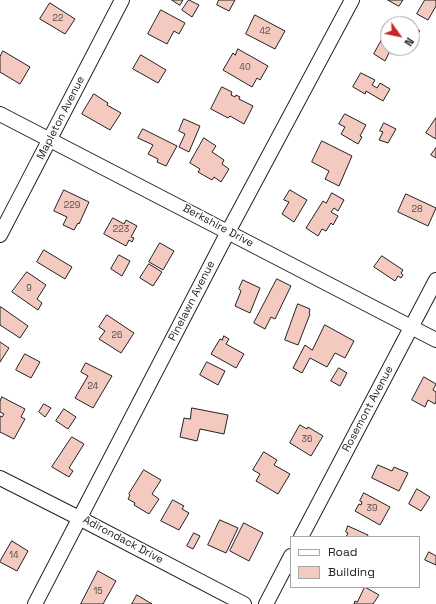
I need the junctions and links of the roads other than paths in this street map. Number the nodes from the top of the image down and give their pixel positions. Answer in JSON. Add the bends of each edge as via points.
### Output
{"nodes":[{"id":1,"x":122,"y":0,"type":"edge"},
{"id":2,"x":352,"y":0,"type":"edge"},
{"id":3,"x":0,"y":114,"type":"edge"},
{"id":4,"x":50,"y":140,"type":"junction"},
{"id":5,"x":228,"y":232,"type":"junction"},
{"id":6,"x":0,"y":235,"type":"edge"},
{"id":7,"x":436,"y":280,"type":"edge"},
{"id":8,"x":411,"y":327,"type":"junction"},
{"id":9,"x":436,"y":340,"type":"edge"},
{"id":10,"x":0,"y":478,"type":"edge"},
{"id":11,"x":81,"y":518,"type":"junction"},
{"id":12,"x":302,"y":536,"type":"edge"},
{"id":13,"x":290,"y":558,"type":"edge"},
{"id":14,"x":35,"y":604,"type":"edge"},
{"id":15,"x":244,"y":604,"type":"edge"},
{"id":16,"x":266,"y":604,"type":"edge"}],
"edges":[{"from":1,"to":4,"type":"street","name":"Mapleton Avenue"},
{"from":2,"to":5,"type":"street","name":"Pinelawn Avenue"},
{"from":3,"to":4,"type":"street","name":"Berkshire Drive"},
{"from":4,"to":5,"type":"street","name":"Berkshire Drive"},
{"from":4,"to":6,"type":"street","name":"Mapleton Avenue"},
{"from":5,"to":8,"type":"street","name":"Berkshire Drive"},
{"from":5,"to":11,"type":"street","name":"Pinelawn Avenue"},
{"from":7,"to":8,"type":"street","name":"Rosemont Avenue"},
{"from":8,"to":9,"type":"street","name":"Berkshire Drive"},
{"from":8,"to":12,"type":"street","name":"Rosemont Avenue"},
{"from":10,"to":11,"type":"street","name":"Adirondack Drive"},
{"from":11,"to":14,"type":"street","name":"Pinelawn Avenue"},
{"from":11,"to":15,"type":"street","name":"Adirondack Drive"},
{"from":13,"to":16,"type":"street"}]}
